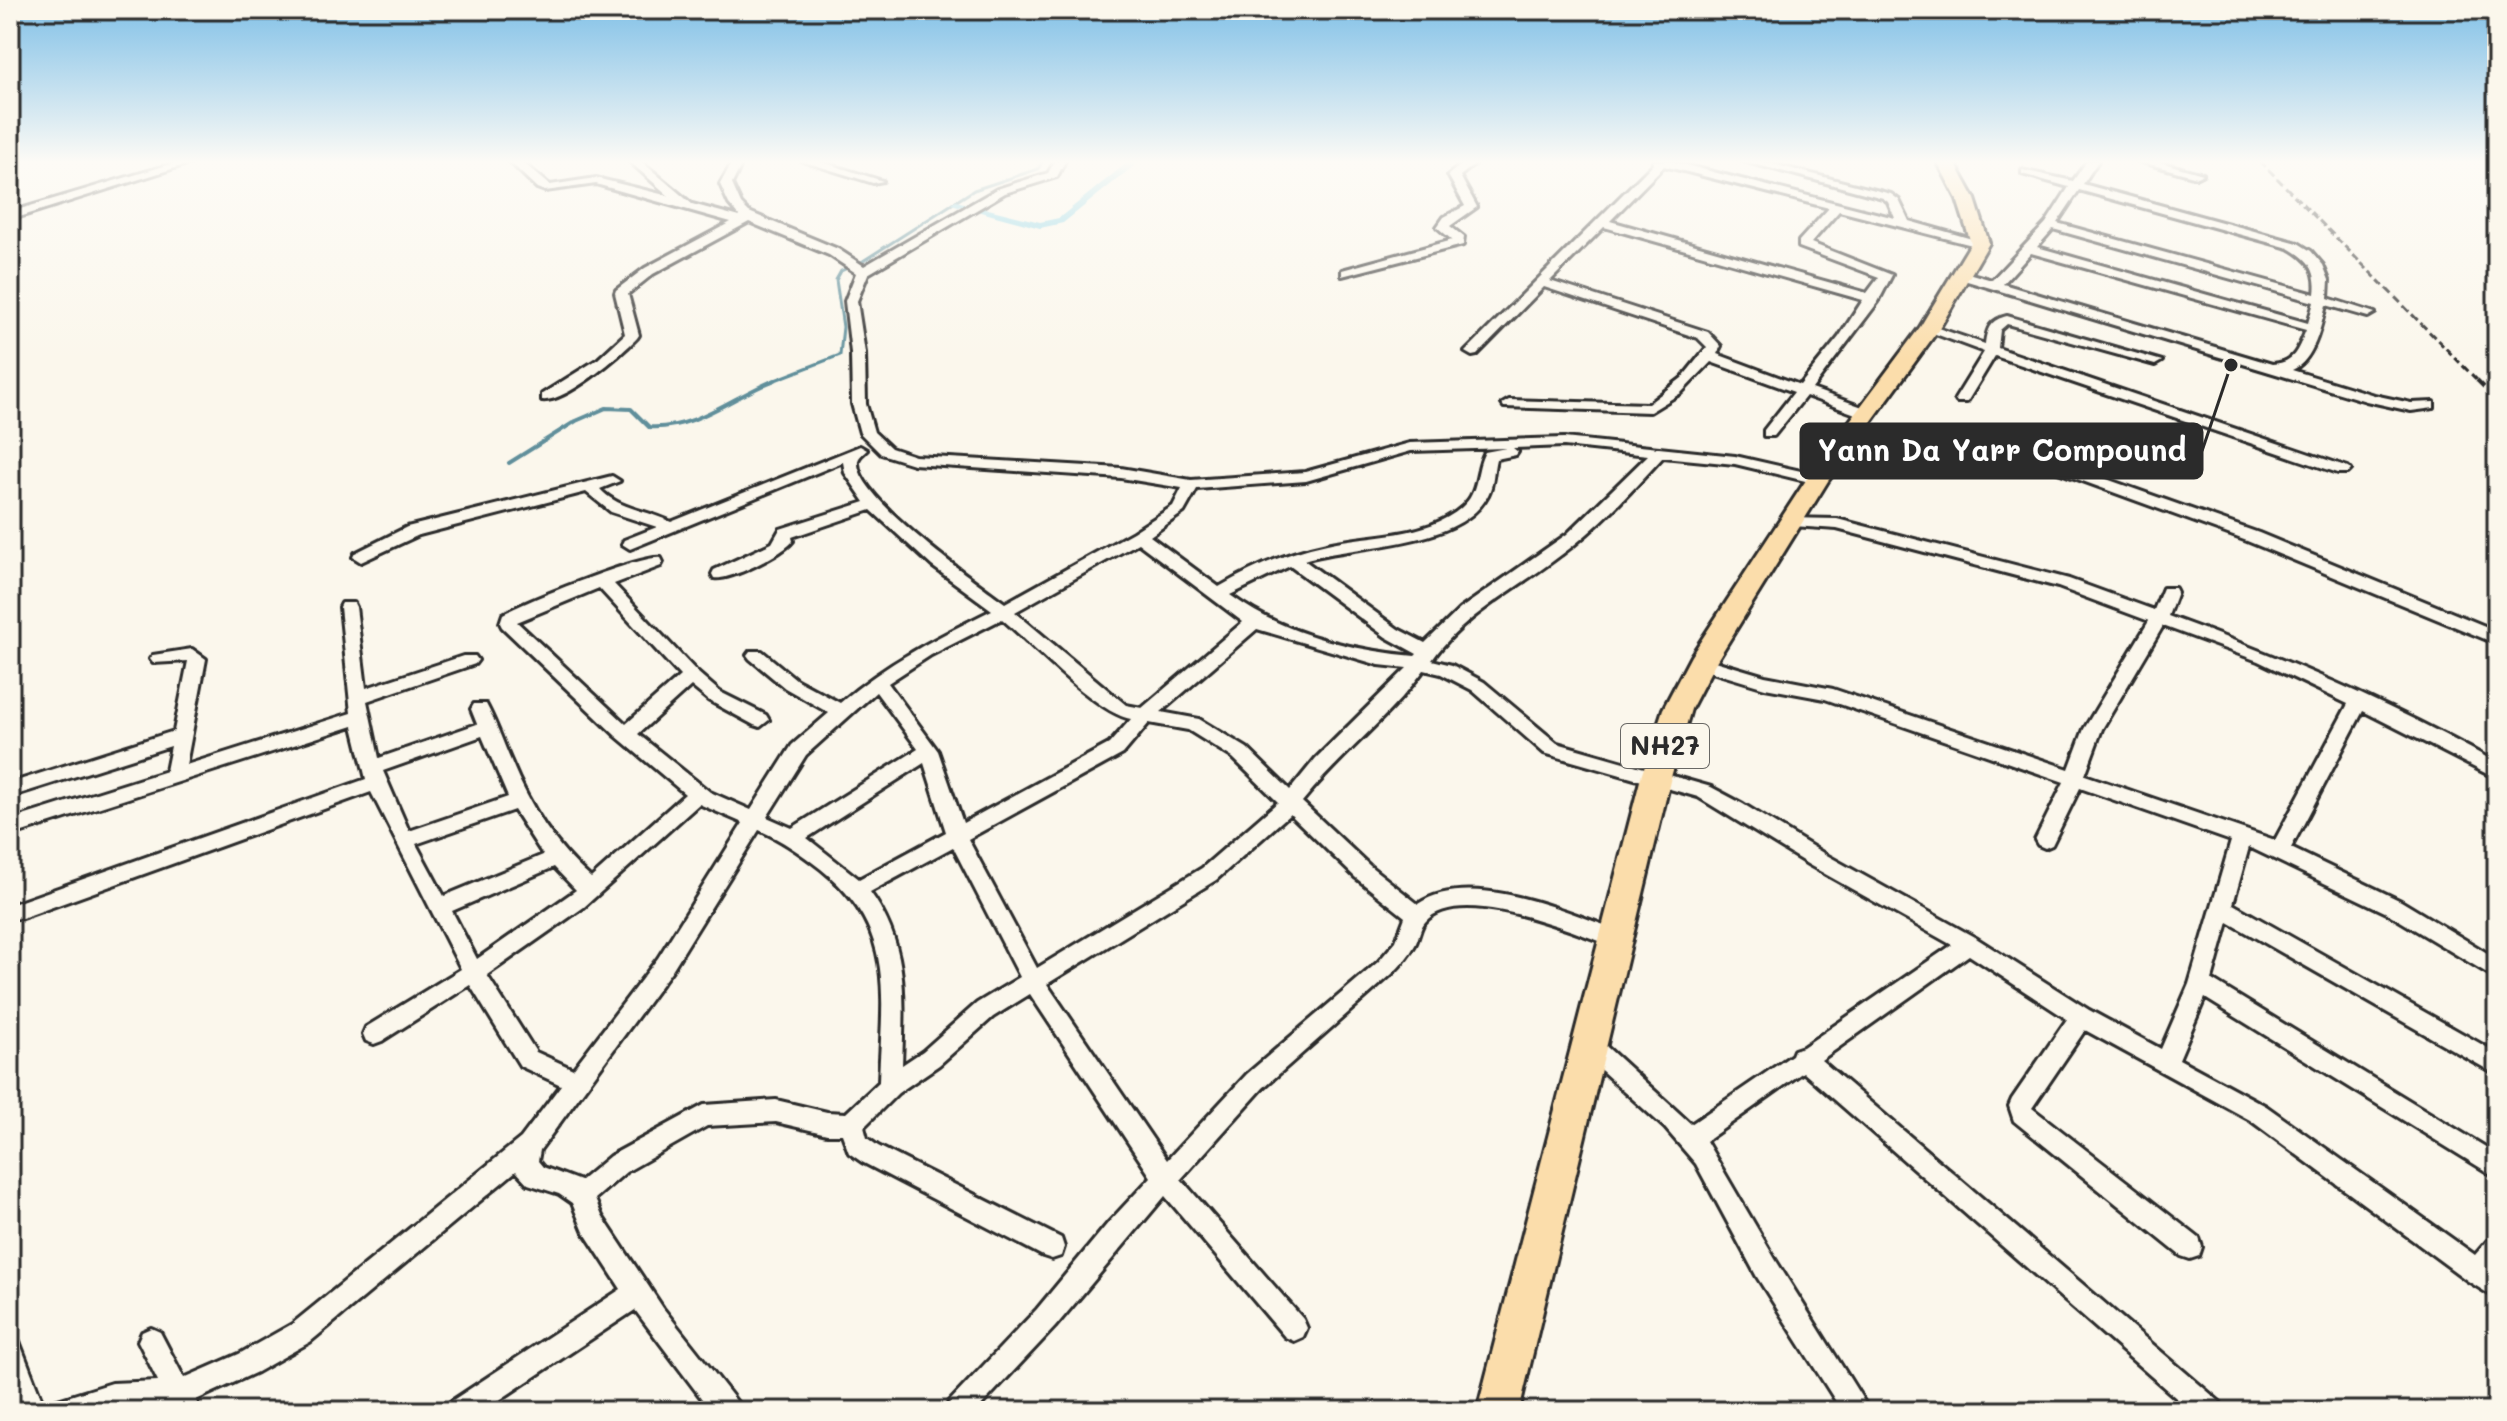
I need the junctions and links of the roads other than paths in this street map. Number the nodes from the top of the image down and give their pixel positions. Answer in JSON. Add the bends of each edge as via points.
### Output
{"nodes":[{"id":1,"x":729,"y":227,"type":"edge"},
{"id":2,"x":772,"y":227,"type":"edge"},
{"id":3,"x":936,"y":227,"type":"edge"},
{"id":4,"x":1443,"y":227,"type":"edge"},
{"id":5,"x":1599,"y":227,"type":"edge"},
{"id":6,"x":1624,"y":227,"type":"edge"},
{"id":7,"x":1816,"y":227,"type":"edge"},
{"id":8,"x":1917,"y":227,"type":"edge"},
{"id":9,"x":1975,"y":227,"type":"edge"},
{"id":10,"x":2048,"y":227,"type":"edge"},
{"id":11,"x":2058,"y":227,"type":"edge"},
{"id":12,"x":2233,"y":227,"type":"edge"},
{"id":13,"x":1980,"y":243,"type":"junction"},
{"id":14,"x":2028,"y":248,"type":"junction"},
{"id":15,"x":1806,"y":265,"type":"junction"},
{"id":16,"x":856,"y":267,"type":"junction"},
{"id":17,"x":1346,"y":273,"type":"dead end"},
{"id":18,"x":1961,"y":275,"type":"junction"},
{"id":19,"x":1543,"y":283,"type":"junction"},
{"id":20,"x":1995,"y":285,"type":"junction"},
{"id":21,"x":2026,"y":294,"type":"junction"},
{"id":22,"x":1873,"y":299,"type":"junction"},
{"id":23,"x":2321,"y":301,"type":"junction"},
{"id":24,"x":2368,"y":313,"type":"dead end"},
{"id":25,"x":2007,"y":320,"type":"junction"},
{"id":26,"x":2313,"y":328,"type":"junction"},
{"id":27,"x":1929,"y":329,"type":"junction"},
{"id":28,"x":1991,"y":351,"type":"junction"},
{"id":29,"x":1472,"y":352,"type":"dead end"},
{"id":30,"x":1711,"y":357,"type":"junction"},
{"id":31,"x":2155,"y":361,"type":"dead end"},
{"id":32,"x":2271,"y":368,"type":"junction"},
{"id":33,"x":1804,"y":391,"type":"junction"},
{"id":34,"x":547,"y":397,"type":"dead end"},
{"id":35,"x":1962,"y":399,"type":"dead end"},
{"id":36,"x":1509,"y":404,"type":"dead end"},
{"id":37,"x":2429,"y":405,"type":"dead end"},
{"id":38,"x":1860,"y":421,"type":"junction"},
{"id":39,"x":1769,"y":433,"type":"dead end"},
{"id":40,"x":1514,"y":443,"type":"junction"},
{"id":41,"x":878,"y":444,"type":"junction"},
{"id":42,"x":1660,"y":451,"type":"junction"},
{"id":43,"x":853,"y":453,"type":"junction"},
{"id":44,"x":2343,"y":470,"type":"dead end"},
{"id":45,"x":1818,"y":479,"type":"junction"},
{"id":46,"x":612,"y":481,"type":"dead end"},
{"id":47,"x":1191,"y":485,"type":"junction"},
{"id":48,"x":590,"y":487,"type":"junction"},
{"id":49,"x":874,"y":504,"type":"junction"},
{"id":50,"x":1793,"y":521,"type":"junction"},
{"id":51,"x":669,"y":527,"type":"junction"},
{"id":52,"x":1139,"y":536,"type":"junction"},
{"id":53,"x":630,"y":544,"type":"dead end"},
{"id":54,"x":361,"y":557,"type":"dead end"},
{"id":55,"x":1293,"y":560,"type":"junction"},
{"id":56,"x":655,"y":562,"type":"dead end"},
{"id":57,"x":720,"y":574,"type":"dead end"},
{"id":58,"x":606,"y":581,"type":"junction"},
{"id":59,"x":2169,"y":592,"type":"dead end"},
{"id":60,"x":1219,"y":595,"type":"junction"},
{"id":61,"x":348,"y":607,"type":"dead end"},
{"id":62,"x":1004,"y":611,"type":"junction"},
{"id":63,"x":2159,"y":618,"type":"junction"},
{"id":64,"x":1255,"y":621,"type":"junction"},
{"id":65,"x":2497,"y":638,"type":"edge"},
{"id":66,"x":756,"y":655,"type":"dead end"},
{"id":67,"x":1424,"y":657,"type":"junction"},
{"id":68,"x":159,"y":659,"type":"dead end"},
{"id":69,"x":469,"y":660,"type":"dead end"},
{"id":70,"x":1701,"y":663,"type":"junction"},
{"id":71,"x":691,"y":676,"type":"junction"},
{"id":72,"x":877,"y":681,"type":"junction"},
{"id":73,"x":2359,"y":701,"type":"junction"},
{"id":74,"x":359,"y":707,"type":"junction"},
{"id":75,"x":842,"y":712,"type":"junction"},
{"id":76,"x":1143,"y":717,"type":"junction"},
{"id":77,"x":760,"y":720,"type":"dead end"},
{"id":78,"x":627,"y":733,"type":"junction"},
{"id":79,"x":183,"y":735,"type":"junction"},
{"id":80,"x":929,"y":751,"type":"junction"},
{"id":81,"x":2497,"y":772,"type":"edge"},
{"id":82,"x":175,"y":773,"type":"junction"},
{"id":83,"x":374,"y":775,"type":"junction"},
{"id":84,"x":1656,"y":777,"type":"junction"},
{"id":85,"x":2075,"y":778,"type":"junction"},
{"id":86,"x":10,"y":790,"type":"edge"},
{"id":87,"x":697,"y":794,"type":"junction"},
{"id":88,"x":519,"y":801,"type":"junction"},
{"id":89,"x":1292,"y":801,"type":"junction"},
{"id":90,"x":757,"y":819,"type":"junction"},
{"id":91,"x":10,"y":828,"type":"edge"},
{"id":92,"x":957,"y":836,"type":"junction"},
{"id":93,"x":2242,"y":837,"type":"junction"},
{"id":94,"x":792,"y":838,"type":"junction"},
{"id":95,"x":404,"y":840,"type":"junction"},
{"id":96,"x":2045,"y":840,"type":"dead end"},
{"id":97,"x":2279,"y":851,"type":"junction"},
{"id":98,"x":556,"y":858,"type":"junction"},
{"id":99,"x":590,"y":890,"type":"junction"},
{"id":100,"x":857,"y":890,"type":"junction"},
{"id":101,"x":440,"y":907,"type":"junction"},
{"id":102,"x":2222,"y":908,"type":"junction"},
{"id":103,"x":15,"y":912,"type":"dead end"},
{"id":104,"x":1417,"y":915,"type":"junction"},
{"id":105,"x":1616,"y":938,"type":"junction"},
{"id":106,"x":1969,"y":944,"type":"junction"},
{"id":107,"x":2497,"y":970,"type":"edge"},
{"id":108,"x":474,"y":973,"type":"junction"},
{"id":109,"x":1033,"y":981,"type":"junction"},
{"id":110,"x":2200,"y":984,"type":"junction"},
{"id":111,"x":2081,"y":1017,"type":"junction"},
{"id":112,"x":374,"y":1034,"type":"dead end"},
{"id":113,"x":1589,"y":1045,"type":"junction"},
{"id":114,"x":1802,"y":1057,"type":"junction"},
{"id":115,"x":2165,"y":1064,"type":"junction"},
{"id":116,"x":2497,"y":1065,"type":"edge"},
{"id":117,"x":577,"y":1081,"type":"junction"},
{"id":118,"x":890,"y":1086,"type":"junction"},
{"id":119,"x":851,"y":1124,"type":"junction"},
{"id":120,"x":1689,"y":1139,"type":"junction"},
{"id":121,"x":529,"y":1146,"type":"junction"},
{"id":122,"x":2497,"y":1167,"type":"edge"},
{"id":123,"x":1165,"y":1178,"type":"junction"},
{"id":124,"x":581,"y":1195,"type":"junction"},
{"id":125,"x":1052,"y":1247,"type":"dead end"},
{"id":126,"x":2190,"y":1247,"type":"dead end"},
{"id":127,"x":2497,"y":1249,"type":"edge"},
{"id":128,"x":2487,"y":1279,"type":"edge"},
{"id":129,"x":638,"y":1293,"type":"junction"},
{"id":130,"x":1294,"y":1328,"type":"dead end"},
{"id":131,"x":151,"y":1341,"type":"dead end"},
{"id":132,"x":10,"y":1350,"type":"edge"},
{"id":133,"x":183,"y":1402,"type":"edge"},
{"id":134,"x":33,"y":1411,"type":"edge"},
{"id":135,"x":60,"y":1411,"type":"edge"},
{"id":136,"x":459,"y":1411,"type":"edge"},
{"id":137,"x":728,"y":1411,"type":"edge"},
{"id":138,"x":958,"y":1411,"type":"edge"},
{"id":139,"x":1498,"y":1411,"type":"edge"},
{"id":140,"x":1857,"y":1411,"type":"edge"},
{"id":141,"x":2211,"y":1411,"type":"edge"}],
"edges":[{"from":1,"to":34,"type":"street","via":[[649,271],[621,293],[632,335],[587,374]]},
{"from":2,"to":16,"type":"street","via":[[802,236]]},
{"from":3,"to":16,"type":"street"},
{"from":4,"to":17,"type":"street","via":[[1459,242]]},
{"from":5,"to":19,"type":"street"},
{"from":6,"to":15,"type":"street"},
{"from":7,"to":15,"type":"street","via":[[1803,241]]},
{"from":8,"to":13,"type":"street"},
{"from":9,"to":13,"type":"highway"},
{"from":10,"to":14,"type":"street"},
{"from":11,"to":23,"type":"street"},
{"from":12,"to":23,"type":"street","via":[[2291,243],[2315,261],[2323,276]]},
{"from":13,"to":18,"type":"highway","number":"NH27"},
{"from":14,"to":20,"type":"street"},
{"from":14,"to":26,"type":"street"},
{"from":15,"to":22,"type":"street"},
{"from":15,"to":22,"type":"street","via":[[1886,275]]},
{"from":16,"to":41,"type":"street","via":[[851,301],[859,404],[867,433]]},
{"from":18,"to":20,"type":"street"},
{"from":18,"to":27,"type":"highway","number":"NH27"},
{"from":19,"to":29,"type":"street"},
{"from":19,"to":30,"type":"street","via":[[1703,335],[1714,346]]},
{"from":20,"to":21,"type":"street"},
{"from":21,"to":25,"type":"street","via":[[2006,310]]},
{"from":21,"to":32,"type":"street"},
{"from":22,"to":33,"type":"street"},
{"from":23,"to":24,"type":"street"},
{"from":23,"to":26,"type":"street"},
{"from":25,"to":28,"type":"street","via":[[1993,330]]},
{"from":25,"to":31,"type":"street"},
{"from":26,"to":32,"type":"street","via":[[2295,364]]},
{"from":27,"to":28,"type":"street"},
{"from":27,"to":38,"type":"highway","number":"NH27"},
{"from":28,"to":35,"type":"street"},
{"from":28,"to":44,"type":"street"},
{"from":30,"to":33,"type":"street"},
{"from":30,"to":36,"type":"street","via":[[1650,408]]},
{"from":32,"to":37,"type":"street","via":[[2371,398],[2411,407]]},
{"from":33,"to":38,"type":"street"},
{"from":33,"to":39,"type":"street"},
{"from":38,"to":45,"type":"highway","number":"NH27"},
{"from":38,"to":65,"type":"street","via":[[1923,443],[2008,449],[2253,537]]},
{"from":40,"to":42,"type":"street"},
{"from":40,"to":47,"type":"street","via":[[1410,447],[1306,476]]},
{"from":40,"to":55,"type":"street","via":[[1511,452],[1488,457],[1480,496],[1463,513],[1432,530]]},
{"from":41,"to":43,"type":"street"},
{"from":41,"to":47,"type":"street","via":[[913,460],[1121,473]]},
{"from":42,"to":45,"type":"street","via":[[1735,460]]},
{"from":42,"to":67,"type":"street","via":[[1612,505],[1457,620]]},
{"from":43,"to":49,"type":"street","via":[[853,473]]},
{"from":43,"to":51,"type":"street"},
{"from":45,"to":50,"type":"highway","number":"NH27"},
{"from":46,"to":48,"type":"street"},
{"from":47,"to":52,"type":"street","via":[[1179,509]]},
{"from":48,"to":51,"type":"street","via":[[601,502]]},
{"from":48,"to":54,"type":"street","via":[[413,531]]},
{"from":49,"to":57,"type":"street","via":[[786,533],[778,547]]},
{"from":49,"to":62,"type":"street","via":[[938,562]]},
{"from":50,"to":63,"type":"street","via":[[1837,524],[2063,583]]},
{"from":50,"to":70,"type":"highway","number":"NH27"},
{"from":51,"to":53,"type":"street"},
{"from":52,"to":60,"type":"street"},
{"from":52,"to":62,"type":"street"},
{"from":55,"to":60,"type":"street"},
{"from":55,"to":67,"type":"street"},
{"from":56,"to":58,"type":"street"},
{"from":58,"to":71,"type":"street"},
{"from":58,"to":78,"type":"street","via":[[567,592],[508,620]]},
{"from":59,"to":63,"type":"street"},
{"from":60,"to":64,"type":"street"},
{"from":61,"to":74,"type":"street"},
{"from":62,"to":72,"type":"street"},
{"from":62,"to":76,"type":"street","via":[[1121,711]]},
{"from":63,"to":73,"type":"street","via":[[2264,657]]},
{"from":63,"to":85,"type":"street","via":[[2093,729]]},
{"from":64,"to":67,"type":"street","via":[[1379,659]]},
{"from":64,"to":76,"type":"street"},
{"from":66,"to":75,"type":"street","via":[[791,684]]},
{"from":67,"to":84,"type":"street","via":[[1478,686],[1551,748]]},
{"from":67,"to":89,"type":"street"},
{"from":68,"to":79,"type":"street","via":[[197,659]]},
{"from":69,"to":74,"type":"street"},
{"from":70,"to":84,"type":"highway","number":"NH27","via":[[1677,709]]},
{"from":70,"to":85,"type":"street","via":[[1827,693]]},
{"from":71,"to":77,"type":"street","via":[[714,696]]},
{"from":71,"to":78,"type":"street"},
{"from":72,"to":75,"type":"street"},
{"from":72,"to":80,"type":"street"},
{"from":73,"to":81,"type":"street"},
{"from":73,"to":97,"type":"street"},
{"from":74,"to":82,"type":"street"},
{"from":74,"to":83,"type":"street"},
{"from":75,"to":90,"type":"street","via":[[799,750]]},
{"from":76,"to":89,"type":"street","via":[[1193,724],[1240,753]]},
{"from":76,"to":92,"type":"street","via":[[1116,749]]},
{"from":78,"to":87,"type":"street"},
{"from":79,"to":82,"type":"street"},
{"from":79,"to":86,"type":"street"},
{"from":80,"to":92,"type":"street"},
{"from":80,"to":94,"type":"street"},
{"from":82,"to":91,"type":"street"},
{"from":83,"to":88,"type":"street","via":[[484,718]]},
{"from":83,"to":95,"type":"street"},
{"from":83,"to":103,"type":"street"},
{"from":84,"to":105,"type":"highway","number":"NH27"},
{"from":84,"to":106,"type":"street","via":[[1725,803]]},
{"from":85,"to":93,"type":"street"},
{"from":85,"to":96,"type":"street"},
{"from":87,"to":90,"type":"street"},
{"from":87,"to":99,"type":"street"},
{"from":88,"to":95,"type":"street"},
{"from":88,"to":98,"type":"street","via":[[527,821]]},
{"from":89,"to":104,"type":"street","via":[[1363,872]]},
{"from":89,"to":109,"type":"street","via":[[1209,874]]},
{"from":90,"to":94,"type":"street"},
{"from":90,"to":117,"type":"street","via":[[665,964]]},
{"from":92,"to":100,"type":"street"},
{"from":92,"to":109,"type":"street"},
{"from":93,"to":97,"type":"street"},
{"from":93,"to":102,"type":"street"},
{"from":94,"to":100,"type":"street"},
{"from":95,"to":101,"type":"street"},
{"from":97,"to":107,"type":"street","via":[[2394,907]]},
{"from":98,"to":99,"type":"street"},
{"from":98,"to":101,"type":"street"},
{"from":99,"to":108,"type":"street"},
{"from":100,"to":118,"type":"street","via":[[889,949]]},
{"from":101,"to":108,"type":"street"},
{"from":102,"to":110,"type":"street"},
{"from":102,"to":116,"type":"street"},
{"from":104,"to":105,"type":"street","via":[[1446,899],[1474,897]]},
{"from":104,"to":123,"type":"street","via":[[1405,946],[1385,968],[1255,1081]]},
{"from":105,"to":113,"type":"highway","number":"NH27"},
{"from":106,"to":111,"type":"street"},
{"from":106,"to":114,"type":"street"},
{"from":108,"to":112,"type":"street"},
{"from":108,"to":117,"type":"street","via":[[528,1059]]},
{"from":109,"to":118,"type":"street","via":[[985,1010]]},
{"from":109,"to":123,"type":"street"},
{"from":110,"to":115,"type":"street"},
{"from":110,"to":122,"type":"street"},
{"from":111,"to":115,"type":"street"},
{"from":111,"to":126,"type":"street","via":[[2020,1106],[2022,1114]]},
{"from":113,"to":120,"type":"street"},
{"from":113,"to":139,"type":"highway","number":"NH27"},
{"from":114,"to":120,"type":"street"},
{"from":114,"to":141,"type":"street"},
{"from":115,"to":128,"type":"street","via":[[2258,1113]]},
{"from":117,"to":121,"type":"street"},
{"from":118,"to":119,"type":"street"},
{"from":119,"to":124,"type":"street","via":[[776,1111],[704,1116],[618,1164]]},
{"from":119,"to":125,"type":"street","via":[[857,1145],[870,1154]]},
{"from":120,"to":140,"type":"street"},
{"from":121,"to":124,"type":"street","via":[[525,1165],[536,1176]]},
{"from":121,"to":133,"type":"street","via":[[301,1333]]},
{"from":123,"to":130,"type":"street"},
{"from":123,"to":138,"type":"street","via":[[1046,1318]]},
{"from":124,"to":129,"type":"street","via":[[593,1224]]},
{"from":127,"to":128,"type":"street"},
{"from":129,"to":136,"type":"street"},
{"from":129,"to":137,"type":"street"},
{"from":131,"to":133,"type":"street"},
{"from":132,"to":134,"type":"street"},
{"from":133,"to":135,"type":"street","via":[[112,1396]]}]}
